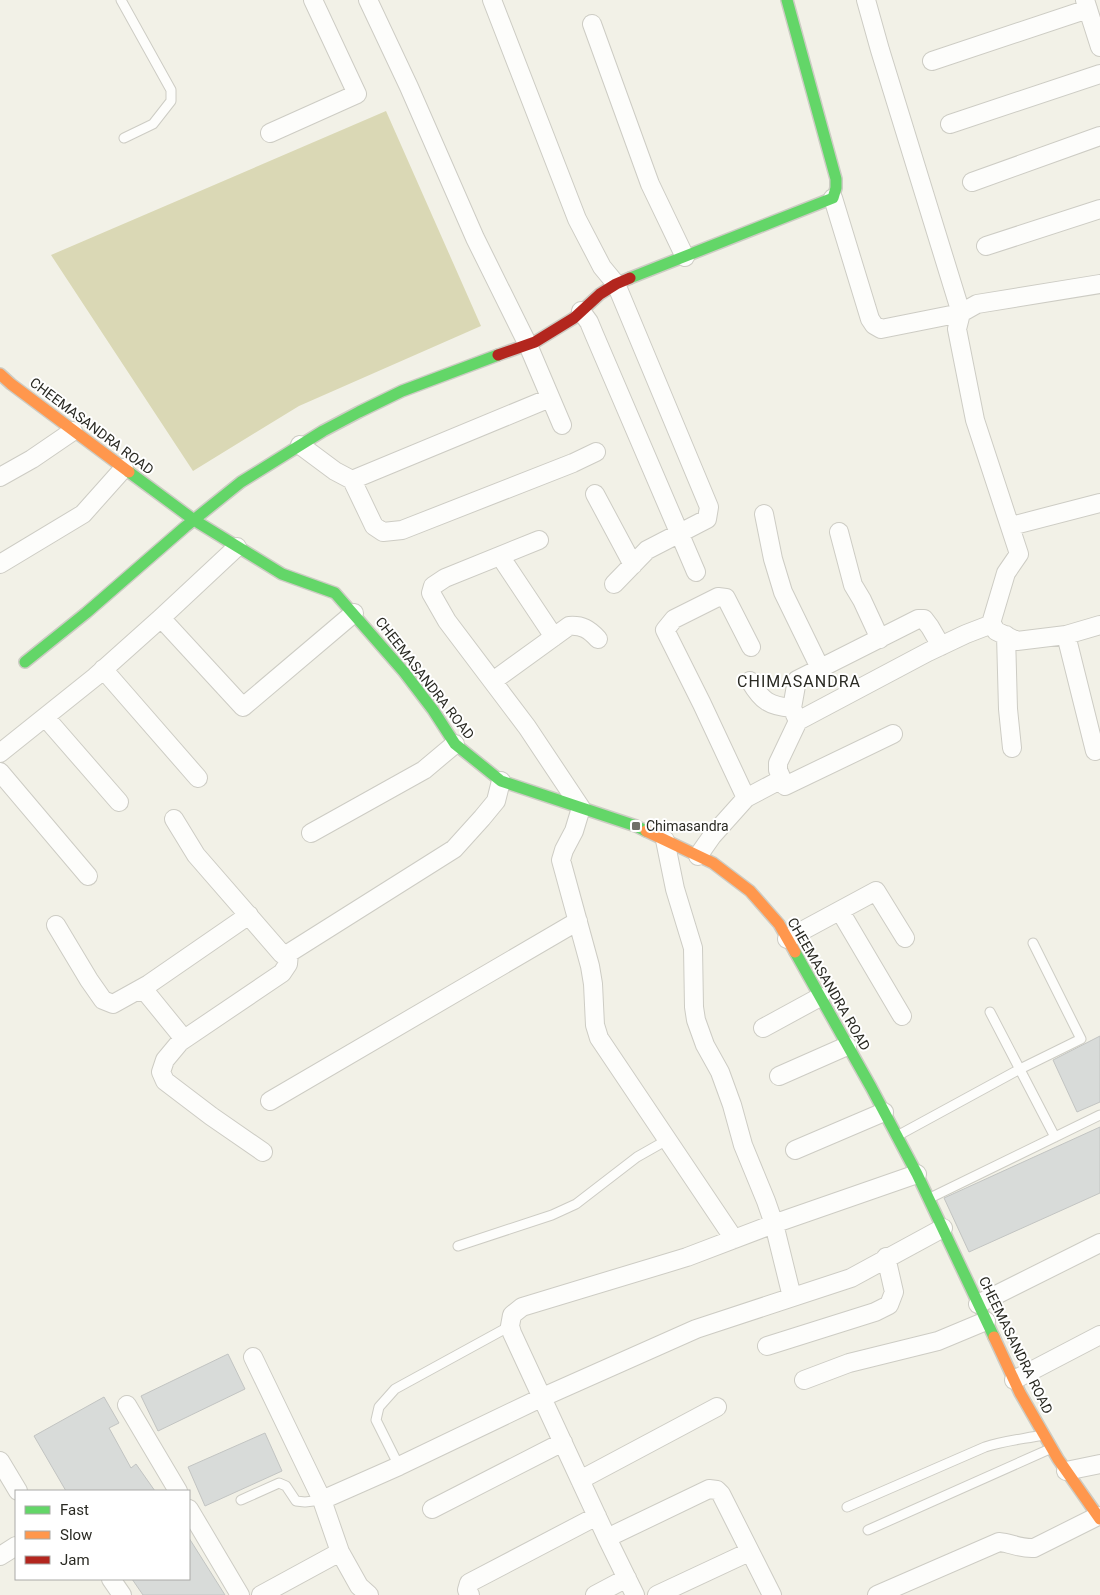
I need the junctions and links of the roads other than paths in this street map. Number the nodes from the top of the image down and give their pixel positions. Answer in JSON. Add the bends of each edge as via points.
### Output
{"nodes":[{"id":1,"x":121,"y":0,"type":"edge"},
{"id":2,"x":313,"y":0,"type":"edge"},
{"id":3,"x":368,"y":0,"type":"edge"},
{"id":4,"x":492,"y":0,"type":"edge"},
{"id":5,"x":787,"y":0,"type":"edge"},
{"id":6,"x":866,"y":0,"type":"edge"},
{"id":7,"x":1087,"y":4,"type":"edge"},
{"id":8,"x":592,"y":24,"type":"dead end"},
{"id":9,"x":1100,"y":47,"type":"edge"},
{"id":10,"x":932,"y":61,"type":"dead end"},
{"id":11,"x":1100,"y":74,"type":"edge"},
{"id":12,"x":950,"y":124,"type":"dead end"},
{"id":13,"x":270,"y":133,"type":"dead end"},
{"id":14,"x":1100,"y":136,"type":"edge"},
{"id":15,"x":124,"y":138,"type":"dead end"},
{"id":16,"x":972,"y":182,"type":"dead end"},
{"id":17,"x":833,"y":198,"type":"junction"},
{"id":18,"x":1100,"y":209,"type":"edge"},
{"id":19,"x":986,"y":246,"type":"dead end"},
{"id":20,"x":685,"y":257,"type":"junction"},
{"id":21,"x":616,"y":284,"type":"junction"},
{"id":22,"x":1100,"y":284,"type":"edge"},
{"id":23,"x":581,"y":311,"type":"junction"},
{"id":24,"x":961,"y":313,"type":"junction"},
{"id":25,"x":528,"y":345,"type":"junction"},
{"id":26,"x":4,"y":383,"type":"edge"},
{"id":27,"x":550,"y":398,"type":"junction"},
{"id":28,"x":562,"y":425,"type":"dead end"},
{"id":29,"x":73,"y":431,"type":"junction"},
{"id":30,"x":300,"y":445,"type":"junction"},
{"id":31,"x":596,"y":452,"type":"dead end"},
{"id":32,"x":124,"y":468,"type":"junction"},
{"id":33,"x":0,"y":477,"type":"edge"},
{"id":34,"x":352,"y":480,"type":"junction"},
{"id":35,"x":594,"y":494,"type":"dead end"},
{"id":36,"x":1100,"y":503,"type":"edge"},
{"id":37,"x":764,"y":514,"type":"dead end"},
{"id":38,"x":194,"y":520,"type":"junction"},
{"id":39,"x":1011,"y":526,"type":"junction"},
{"id":40,"x":839,"y":532,"type":"dead end"},
{"id":41,"x":679,"y":534,"type":"junction"},
{"id":42,"x":539,"y":540,"type":"dead end"},
{"id":43,"x":237,"y":547,"type":"junction"},
{"id":44,"x":500,"y":556,"type":"junction"},
{"id":45,"x":0,"y":564,"type":"edge"},
{"id":46,"x":633,"y":565,"type":"junction"},
{"id":47,"x":696,"y":572,"type":"dead end"},
{"id":48,"x":614,"y":584,"type":"dead end"},
{"id":49,"x":354,"y":613,"type":"junction"},
{"id":50,"x":162,"y":618,"type":"junction"},
{"id":51,"x":1100,"y":624,"type":"edge"},
{"id":52,"x":999,"y":630,"type":"junction"},
{"id":53,"x":1066,"y":635,"type":"junction"},
{"id":54,"x":554,"y":637,"type":"junction"},
{"id":55,"x":880,"y":638,"type":"junction"},
{"id":56,"x":598,"y":639,"type":"dead end"},
{"id":57,"x":941,"y":646,"type":"junction"},
{"id":58,"x":751,"y":647,"type":"dead end"},
{"id":59,"x":25,"y":662,"type":"dead end"},
{"id":60,"x":820,"y":668,"type":"junction"},
{"id":61,"x":103,"y":669,"type":"junction"},
{"id":62,"x":493,"y":681,"type":"junction"},
{"id":63,"x":750,"y":681,"type":"dead end"},
{"id":64,"x":795,"y":714,"type":"junction"},
{"id":65,"x":45,"y":717,"type":"junction"},
{"id":66,"x":893,"y":734,"type":"dead end"},
{"id":67,"x":455,"y":744,"type":"junction"},
{"id":68,"x":1012,"y":748,"type":"dead end"},
{"id":69,"x":1095,"y":751,"type":"dead end"},
{"id":70,"x":0,"y":753,"type":"edge"},
{"id":71,"x":0,"y":772,"type":"edge"},
{"id":72,"x":198,"y":778,"type":"dead end"},
{"id":73,"x":782,"y":779,"type":"junction"},
{"id":74,"x":501,"y":781,"type":"junction"},
{"id":75,"x":746,"y":798,"type":"junction"},
{"id":76,"x":119,"y":802,"type":"dead end"},
{"id":77,"x":581,"y":808,"type":"junction"},
{"id":78,"x":174,"y":819,"type":"dead end"},
{"id":79,"x":311,"y":833,"type":"dead end"},
{"id":80,"x":666,"y":840,"type":"junction"},
{"id":81,"x":698,"y":856,"type":"junction"},
{"id":82,"x":88,"y":876,"type":"dead end"},
{"id":83,"x":840,"y":910,"type":"junction"},
{"id":84,"x":249,"y":915,"type":"junction"},
{"id":85,"x":578,"y":920,"type":"junction"},
{"id":86,"x":56,"y":925,"type":"dead end"},
{"id":87,"x":905,"y":938,"type":"dead end"},
{"id":88,"x":787,"y":939,"type":"junction"},
{"id":89,"x":1033,"y":943,"type":"dead end"},
{"id":90,"x":289,"y":953,"type":"junction"},
{"id":91,"x":137,"y":992,"type":"junction"},
{"id":92,"x":820,"y":998,"type":"junction"},
{"id":93,"x":990,"y":1012,"type":"dead end"},
{"id":94,"x":902,"y":1016,"type":"dead end"},
{"id":95,"x":763,"y":1028,"type":"dead end"},
{"id":96,"x":184,"y":1039,"type":"junction"},
{"id":97,"x":847,"y":1046,"type":"junction"},
{"id":98,"x":1020,"y":1069,"type":"junction"},
{"id":99,"x":779,"y":1076,"type":"dead end"},
{"id":100,"x":270,"y":1101,"type":"dead end"},
{"id":101,"x":884,"y":1112,"type":"junction"},
{"id":102,"x":1100,"y":1115,"type":"edge"},
{"id":103,"x":897,"y":1137,"type":"junction"},
{"id":104,"x":1055,"y":1137,"type":"junction"},
{"id":105,"x":667,"y":1140,"type":"junction"},
{"id":106,"x":795,"y":1150,"type":"dead end"},
{"id":107,"x":263,"y":1152,"type":"dead end"},
{"id":108,"x":917,"y":1174,"type":"junction"},
{"id":109,"x":929,"y":1199,"type":"junction"},
{"id":110,"x":774,"y":1224,"type":"junction"},
{"id":111,"x":943,"y":1228,"type":"junction"},
{"id":112,"x":734,"y":1239,"type":"junction"},
{"id":113,"x":1100,"y":1243,"type":"edge"},
{"id":114,"x":458,"y":1246,"type":"dead end"},
{"id":115,"x":886,"y":1257,"type":"junction"},
{"id":116,"x":792,"y":1297,"type":"junction"},
{"id":117,"x":978,"y":1304,"type":"junction"},
{"id":118,"x":986,"y":1321,"type":"junction"},
{"id":119,"x":510,"y":1326,"type":"junction"},
{"id":120,"x":1100,"y":1335,"type":"edge"},
{"id":121,"x":767,"y":1346,"type":"dead end"},
{"id":122,"x":253,"y":1358,"type":"dead end"},
{"id":123,"x":804,"y":1380,"type":"dead end"},
{"id":124,"x":1014,"y":1380,"type":"junction"},
{"id":125,"x":543,"y":1397,"type":"junction"},
{"id":126,"x":127,"y":1405,"type":"dead end"},
{"id":127,"x":717,"y":1407,"type":"dead end"},
{"id":128,"x":1044,"y":1435,"type":"junction"},
{"id":129,"x":563,"y":1442,"type":"junction"},
{"id":130,"x":1052,"y":1448,"type":"junction"},
{"id":131,"x":0,"y":1461,"type":"edge"},
{"id":132,"x":1100,"y":1464,"type":"edge"},
{"id":133,"x":399,"y":1466,"type":"junction"},
{"id":134,"x":1066,"y":1471,"type":"junction"},
{"id":135,"x":580,"y":1480,"type":"junction"},
{"id":136,"x":17,"y":1490,"type":"edge"},
{"id":137,"x":177,"y":1490,"type":"edge"},
{"id":138,"x":240,"y":1500,"type":"dead end"},
{"id":139,"x":322,"y":1500,"type":"junction"},
{"id":140,"x":847,"y":1507,"type":"dead end"},
{"id":141,"x":432,"y":1509,"type":"dead end"},
{"id":142,"x":190,"y":1511,"type":"edge"},
{"id":143,"x":596,"y":1516,"type":"junction"},
{"id":144,"x":1099,"y":1518,"type":"edge"},
{"id":145,"x":868,"y":1530,"type":"dead end"},
{"id":146,"x":607,"y":1538,"type":"junction"},
{"id":147,"x":15,"y":1547,"type":"edge"},
{"id":148,"x":340,"y":1552,"type":"junction"},
{"id":149,"x":749,"y":1552,"type":"junction"},
{"id":150,"x":0,"y":1556,"type":"edge"},
{"id":151,"x":627,"y":1578,"type":"junction"},
{"id":152,"x":112,"y":1580,"type":"edge"},
{"id":153,"x":122,"y":1595,"type":"edge"},
{"id":154,"x":240,"y":1595,"type":"edge"},
{"id":155,"x":262,"y":1595,"type":"edge"},
{"id":156,"x":369,"y":1595,"type":"edge"},
{"id":157,"x":470,"y":1595,"type":"edge"},
{"id":158,"x":595,"y":1595,"type":"edge"},
{"id":159,"x":635,"y":1595,"type":"edge"},
{"id":160,"x":657,"y":1595,"type":"edge"},
{"id":161,"x":772,"y":1595,"type":"edge"},
{"id":162,"x":877,"y":1595,"type":"edge"}],
"edges":[{"from":1,"to":15,"type":"lane","via":[[171,90],[171,102],[153,124]]},
{"from":2,"to":13,"type":"street","via":[[357,94]]},
{"from":3,"to":25,"type":"street"},
{"from":4,"to":21,"type":"street","via":[[577,219],[602,267]]},
{"from":5,"to":17,"type":"street","via":[[836,179]]},
{"from":6,"to":24,"type":"street"},
{"from":7,"to":9,"type":"street"},
{"from":7,"to":10,"type":"street"},
{"from":8,"to":20,"type":"street","via":[[650,184]]},
{"from":11,"to":12,"type":"street"},
{"from":14,"to":16,"type":"street"},
{"from":17,"to":20,"type":"street"},
{"from":17,"to":24,"type":"street","via":[[874,325],[881,329]]},
{"from":18,"to":19,"type":"street"},
{"from":20,"to":21,"type":"street"},
{"from":21,"to":23,"type":"street"},
{"from":21,"to":41,"type":"street","via":[[709,507],[707,519]]},
{"from":22,"to":24,"type":"street","via":[[977,304]]},
{"from":23,"to":25,"type":"street","via":[[550,334]]},
{"from":23,"to":41,"type":"street","via":[[592,328]]},
{"from":24,"to":39,"type":"street","via":[[957,329],[975,420]]},
{"from":25,"to":27,"type":"street"},
{"from":25,"to":30,"type":"street","via":[[402,391]]},
{"from":26,"to":29,"type":"street","name":"CHEEMASANDRA ROAD"},
{"from":27,"to":28,"type":"street"},
{"from":27,"to":34,"type":"street"},
{"from":29,"to":32,"type":"street","name":"CHEEMASANDRA ROAD"},
{"from":29,"to":33,"type":"street"},
{"from":30,"to":34,"type":"street"},
{"from":30,"to":38,"type":"street","via":[[241,482]]},
{"from":31,"to":34,"type":"street","via":[[402,530],[383,532],[374,526]]},
{"from":32,"to":38,"type":"street","name":"CHEEMASANDRA ROAD"},
{"from":32,"to":45,"type":"street","via":[[83,514]]},
{"from":35,"to":46,"type":"street"},
{"from":36,"to":39,"type":"street"},
{"from":37,"to":60,"type":"street","via":[[783,592]]},
{"from":38,"to":43,"type":"street","name":"CHEEMASANDRA ROAD"},
{"from":38,"to":59,"type":"street"},
{"from":39,"to":52,"type":"street","via":[[1019,554],[1006,573],[992,620]]},
{"from":40,"to":55,"type":"street","via":[[853,585]]},
{"from":41,"to":46,"type":"street","via":[[647,550]]},
{"from":41,"to":47,"type":"street"},
{"from":42,"to":44,"type":"street"},
{"from":43,"to":49,"type":"street","name":"CHEEMASANDRA ROAD","via":[[282,574],[334,593]]},
{"from":43,"to":50,"type":"street"},
{"from":44,"to":54,"type":"street"},
{"from":44,"to":62,"type":"street","via":[[445,578],[433,586],[431,592],[447,620]]},
{"from":46,"to":48,"type":"street"},
{"from":49,"to":50,"type":"street","via":[[243,707]]},
{"from":49,"to":67,"type":"street","name":"CHEEMASANDRA ROAD","via":[[404,672]]},
{"from":50,"to":61,"type":"street"},
{"from":51,"to":53,"type":"street"},
{"from":52,"to":53,"type":"street","via":[[1017,641]]},
{"from":52,"to":57,"type":"street","via":[[980,628]]},
{"from":52,"to":68,"type":"street"},
{"from":53,"to":69,"type":"street"},
{"from":54,"to":56,"type":"street","via":[[569,626],[577,625],[590,630]]},
{"from":54,"to":62,"type":"street"},
{"from":55,"to":57,"type":"street","via":[[924,619]]},
{"from":55,"to":60,"type":"street"},
{"from":57,"to":64,"type":"street"},
{"from":58,"to":75,"type":"street","via":[[726,598],[718,597],[674,619],[665,630]]},
{"from":60,"to":64,"type":"street","via":[[798,680]]},
{"from":61,"to":65,"type":"street"},
{"from":61,"to":72,"type":"street"},
{"from":62,"to":77,"type":"street"},
{"from":63,"to":64,"type":"street","via":[[760,697]]},
{"from":64,"to":73,"type":"street","via":[[778,763]]},
{"from":65,"to":70,"type":"street"},
{"from":65,"to":76,"type":"street"},
{"from":66,"to":73,"type":"street","via":[[785,786]]},
{"from":67,"to":74,"type":"street","name":"CHEEMASANDRA ROAD"},
{"from":67,"to":79,"type":"street","via":[[424,770]]},
{"from":71,"to":82,"type":"street"},
{"from":73,"to":75,"type":"street"},
{"from":74,"to":77,"type":"street","name":"CHEEMASANDRA ROAD"},
{"from":74,"to":90,"type":"street","via":[[496,801],[454,849]]},
{"from":75,"to":81,"type":"street"},
{"from":77,"to":80,"type":"street","name":"CHEEMASANDRA ROAD","via":[[636,826]]},
{"from":77,"to":85,"type":"street","via":[[560,860]]},
{"from":78,"to":84,"type":"street","via":[[196,854]]},
{"from":80,"to":81,"type":"street","name":"CHEEMASANDRA ROAD"},
{"from":80,"to":110,"type":"street","via":[[675,889],[693,948],[696,1020],[720,1072]]},
{"from":81,"to":88,"type":"street","name":"CHEEMASANDRA ROAD","via":[[713,863],[750,891],[779,924]]},
{"from":83,"to":87,"type":"street","via":[[876,891]]},
{"from":83,"to":88,"type":"street"},
{"from":83,"to":94,"type":"street"},
{"from":84,"to":90,"type":"street","via":[[275,948],[282,954]]},
{"from":84,"to":91,"type":"street"},
{"from":85,"to":100,"type":"street"},
{"from":85,"to":105,"type":"street","via":[[593,984],[598,1038]]},
{"from":86,"to":91,"type":"street","via":[[104,1000],[113,1004]]},
{"from":88,"to":92,"type":"street","name":"CHEEMASANDRA ROAD"},
{"from":89,"to":98,"type":"lane","via":[[1081,1038]]},
{"from":90,"to":96,"type":"street","via":[[288,964],[282,973]]},
{"from":91,"to":96,"type":"street","via":[[145,992],[149,996]]},
{"from":92,"to":95,"type":"street"},
{"from":92,"to":97,"type":"street","name":"CHEEMASANDRA ROAD"},
{"from":93,"to":98,"type":"lane"},
{"from":96,"to":107,"type":"street","via":[[165,1060],[162,1078]]},
{"from":97,"to":99,"type":"street"},
{"from":97,"to":101,"type":"street","name":"CHEEMASANDRA ROAD"},
{"from":98,"to":103,"type":"lane"},
{"from":98,"to":104,"type":"lane"},
{"from":101,"to":103,"type":"street","name":"CHEEMASANDRA ROAD"},
{"from":101,"to":106,"type":"street"},
{"from":102,"to":104,"type":"lane"},
{"from":103,"to":108,"type":"street","name":"CHEEMASANDRA ROAD"},
{"from":104,"to":109,"type":"lane"},
{"from":105,"to":112,"type":"street"},
{"from":105,"to":114,"type":"lane","via":[[636,1157],[576,1204]]},
{"from":108,"to":109,"type":"street","name":"CHEEMASANDRA ROAD"},
{"from":108,"to":110,"type":"street"},
{"from":109,"to":111,"type":"street","name":"CHEEMASANDRA ROAD"},
{"from":110,"to":112,"type":"street"},
{"from":110,"to":116,"type":"street"},
{"from":111,"to":115,"type":"street"},
{"from":111,"to":117,"type":"street","name":"CHEEMASANDRA ROAD"},
{"from":112,"to":119,"type":"street","via":[[687,1257],[522,1307],[512,1316]]},
{"from":113,"to":117,"type":"street"},
{"from":115,"to":116,"type":"street","via":[[851,1278]]},
{"from":115,"to":121,"type":"street","via":[[894,1292],[889,1305]]},
{"from":116,"to":125,"type":"street","via":[[696,1329]]},
{"from":117,"to":118,"type":"street","name":"CHEEMASANDRA ROAD"},
{"from":118,"to":123,"type":"street","via":[[938,1341],[849,1363]]},
{"from":118,"to":124,"type":"street","name":"CHEEMASANDRA ROAD"},
{"from":119,"to":125,"type":"street"},
{"from":119,"to":133,"type":"lane","via":[[396,1389],[378,1407],[376,1420]]},
{"from":120,"to":124,"type":"street"},
{"from":122,"to":139,"type":"street"},
{"from":124,"to":128,"type":"street","name":"CHEEMASANDRA ROAD"},
{"from":125,"to":129,"type":"street"},
{"from":125,"to":133,"type":"street"},
{"from":126,"to":137,"type":"street"},
{"from":127,"to":135,"type":"street"},
{"from":128,"to":130,"type":"street","name":"CHEEMASANDRA ROAD"},
{"from":128,"to":140,"type":"lane","via":[[997,1443]]},
{"from":129,"to":135,"type":"street"},
{"from":129,"to":141,"type":"street"},
{"from":130,"to":134,"type":"street","name":"CHEEMASANDRA ROAD"},
{"from":130,"to":145,"type":"lane"},
{"from":131,"to":136,"type":"street"},
{"from":132,"to":134,"type":"street"},
{"from":133,"to":139,"type":"street"},
{"from":134,"to":144,"type":"street","name":"CHEEMASANDRA ROAD"},
{"from":135,"to":143,"type":"street"},
{"from":138,"to":139,"type":"lane","via":[[279,1483],[286,1486],[296,1501]]},
{"from":139,"to":148,"type":"street"},
{"from":142,"to":154,"type":"street"},
{"from":143,"to":146,"type":"street"},
{"from":143,"to":157,"type":"street","via":[[469,1583],[467,1590]]},
{"from":144,"to":162,"type":"street","via":[[1034,1548],[1023,1549],[998,1542]]},
{"from":146,"to":149,"type":"street","via":[[709,1489],[721,1494]]},
{"from":146,"to":151,"type":"street"},
{"from":147,"to":150,"type":"street"},
{"from":148,"to":155,"type":"street"},
{"from":148,"to":156,"type":"street","via":[[359,1586]]},
{"from":149,"to":160,"type":"street"},
{"from":149,"to":161,"type":"street"},
{"from":151,"to":158,"type":"street"},
{"from":151,"to":159,"type":"street"},
{"from":152,"to":153,"type":"street"}]}
